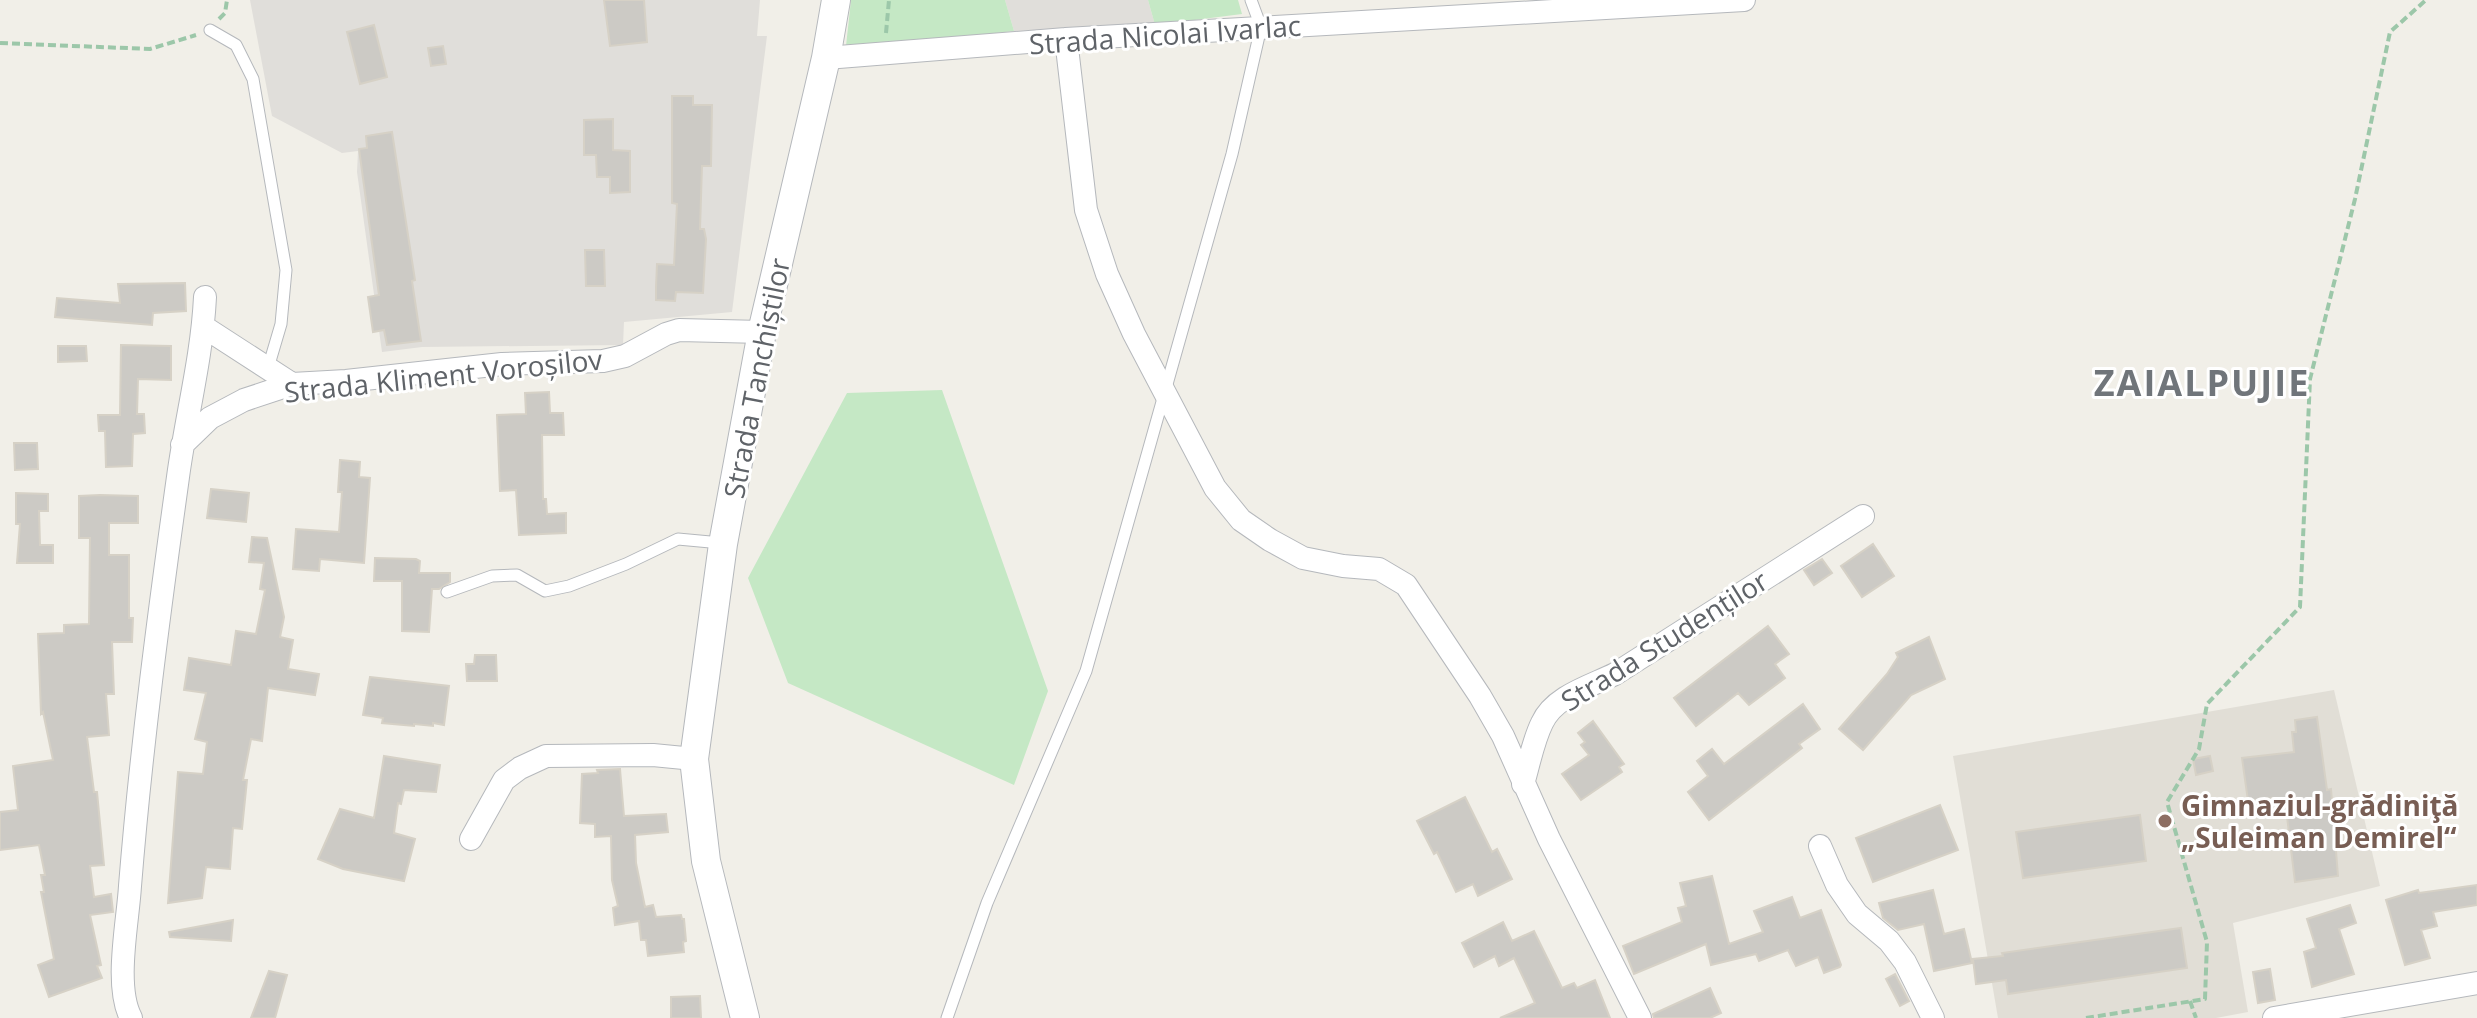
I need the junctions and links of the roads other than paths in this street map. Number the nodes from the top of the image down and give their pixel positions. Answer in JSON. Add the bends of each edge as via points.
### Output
{"nodes":[{"id":1,"x":836,"y":0,"type":"edge"},
{"id":2,"x":1251,"y":0,"type":"edge"},
{"id":3,"x":1744,"y":0,"type":"edge"},
{"id":4,"x":1459,"y":8,"type":"edge"},
{"id":5,"x":1261,"y":27,"type":"junction"},
{"id":6,"x":210,"y":30,"type":"road end"},
{"id":7,"x":1066,"y":39,"type":"junction"},
{"id":8,"x":826,"y":58,"type":"junction"},
{"id":9,"x":205,"y":297,"type":"dead end"},
{"id":10,"x":204,"y":327,"type":"junction"},
{"id":11,"x":762,"y":332,"type":"junction"},
{"id":12,"x":268,"y":368,"type":"junction"},
{"id":13,"x":292,"y":384,"type":"junction"},
{"id":14,"x":1164,"y":388,"type":"junction"},
{"id":15,"x":182,"y":445,"type":"junction"},
{"id":16,"x":1863,"y":516,"type":"dead end"},
{"id":17,"x":723,"y":544,"type":"junction"},
{"id":18,"x":447,"y":592,"type":"dead end"},
{"id":19,"x":694,"y":759,"type":"junction"},
{"id":20,"x":1523,"y":784,"type":"junction"},
{"id":21,"x":471,"y":839,"type":"dead end"},
{"id":22,"x":1820,"y":846,"type":"dead end"},
{"id":23,"x":2477,"y":983,"type":"edge"},
{"id":24,"x":131,"y":1018,"type":"edge"},
{"id":25,"x":745,"y":1018,"type":"edge"},
{"id":26,"x":947,"y":1018,"type":"edge"},
{"id":27,"x":1640,"y":1018,"type":"edge"},
{"id":28,"x":1933,"y":1018,"type":"edge"},
{"id":29,"x":2274,"y":1018,"type":"edge"}],
"edges":[{"from":1,"to":8,"type":"street","name":"Strada Tanchiștilor"},
{"from":2,"to":5,"type":"lane"},
{"from":3,"to":4,"type":"street","name":"Strada Nicolai Ivarlac"},
{"from":4,"to":5,"type":"street","name":"Strada Nicolai Ivarlac"},
{"from":5,"to":7,"type":"street","name":"Strada Nicolai Ivarlac"},
{"from":5,"to":14,"type":"lane","via":[[1232,154]]},
{"from":6,"to":12,"type":"lane","via":[[236,45],[253,79],[286,270],[281,324]]},
{"from":7,"to":8,"type":"street","name":"Strada Nicolai Ivarlac"},
{"from":7,"to":14,"type":"street","via":[[1086,210],[1134,334]]},
{"from":8,"to":11,"type":"street","name":"Strada Tanchiștilor"},
{"from":9,"to":10,"type":"street"},
{"from":10,"to":12,"type":"street"},
{"from":10,"to":15,"type":"street"},
{"from":11,"to":13,"type":"street","name":"Strada Kliment Voroșilov","via":[[679,330],[603,361],[502,364]]},
{"from":11,"to":17,"type":"street","name":"Strada Tanchiștilor"},
{"from":12,"to":13,"type":"street"},
{"from":13,"to":15,"type":"street","name":"Strada Kliment Voroșilov","via":[[210,418]]},
{"from":14,"to":20,"type":"street","via":[[1215,488],[1241,520],[1303,558],[1379,569],[1406,585],[1480,696]]},
{"from":14,"to":26,"type":"lane","via":[[1086,671],[987,903]]},
{"from":15,"to":24,"type":"street","via":[[135,829],[123,982]]},
{"from":16,"to":20,"type":"street","name":"Strada Studenților","via":[[1551,710]]},
{"from":17,"to":18,"type":"lane","via":[[678,539],[583,581],[545,591],[517,575],[492,576]]},
{"from":17,"to":19,"type":"street","name":"Strada Tanchiștilor"},
{"from":19,"to":21,"type":"street","via":[[546,756],[504,780]]},
{"from":19,"to":25,"type":"street","name":"Strada Tanchiștilor","via":[[706,861]]},
{"from":20,"to":27,"type":"street"},
{"from":22,"to":28,"type":"street","via":[[1857,914],[1905,962]]},
{"from":23,"to":29,"type":"street"}]}
